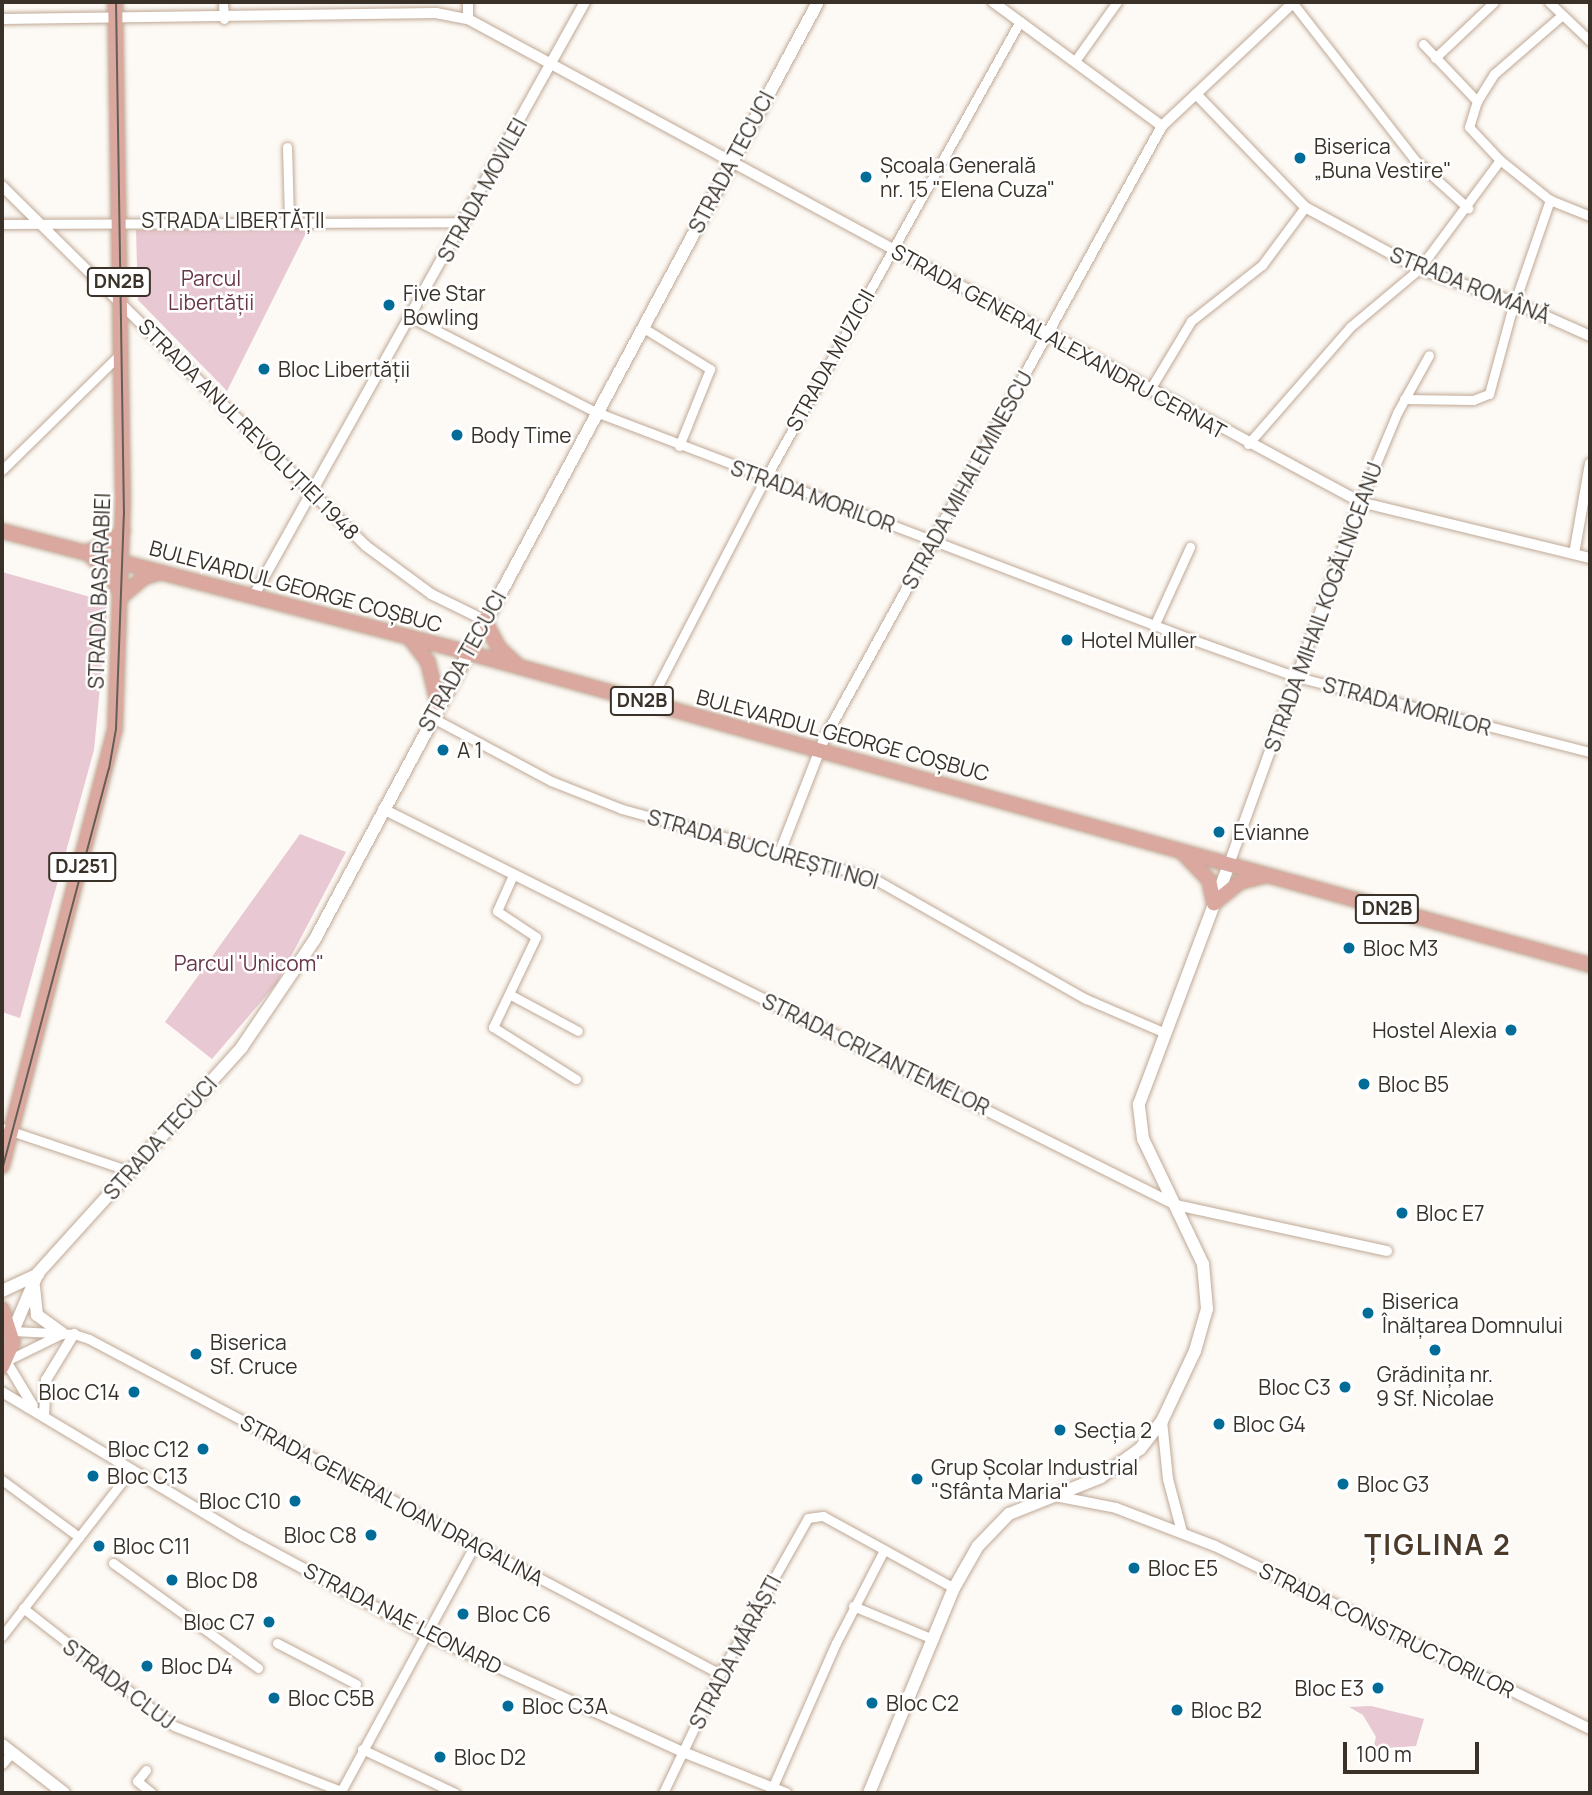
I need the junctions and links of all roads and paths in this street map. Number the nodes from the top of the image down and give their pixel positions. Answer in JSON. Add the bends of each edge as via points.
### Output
{"nodes":[{"id":1,"x":115,"y":2,"type":"edge"},
{"id":2,"x":223,"y":2,"type":"edge"},
{"id":3,"x":468,"y":2,"type":"edge"},
{"id":4,"x":585,"y":2,"type":"edge"},
{"id":5,"x":818,"y":2,"type":"edge"},
{"id":6,"x":993,"y":2,"type":"edge"},
{"id":7,"x":1117,"y":2,"type":"edge"},
{"id":8,"x":1293,"y":2,"type":"edge"},
{"id":9,"x":1494,"y":2,"type":"edge"},
{"id":10,"x":1549,"y":2,"type":"edge"},
{"id":11,"x":1561,"y":16,"type":"junction"},
{"id":12,"x":2,"y":19,"type":"edge"},
{"id":13,"x":115,"y":19,"type":"junction"},
{"id":14,"x":224,"y":19,"type":"junction"},
{"id":15,"x":468,"y":19,"type":"junction"},
{"id":16,"x":1020,"y":21,"type":"junction"},
{"id":17,"x":1590,"y":41,"type":"edge"},
{"id":18,"x":1423,"y":44,"type":"dead end"},
{"id":19,"x":1435,"y":58,"type":"junction"},
{"id":20,"x":1075,"y":61,"type":"junction"},
{"id":21,"x":552,"y":62,"type":"junction"},
{"id":22,"x":1196,"y":94,"type":"junction"},
{"id":23,"x":1477,"y":101,"type":"junction"},
{"id":24,"x":1163,"y":126,"type":"junction"},
{"id":25,"x":287,"y":147,"type":"dead end"},
{"id":26,"x":1500,"y":160,"type":"junction"},
{"id":27,"x":732,"y":161,"type":"junction"},
{"id":28,"x":2,"y":186,"type":"edge"},
{"id":29,"x":1550,"y":200,"type":"junction"},
{"id":30,"x":1305,"y":207,"type":"junction"},
{"id":31,"x":1468,"y":208,"type":"junction"},
{"id":32,"x":1590,"y":216,"type":"edge"},
{"id":33,"x":117,"y":220,"type":"junction"},
{"id":34,"x":289,"y":220,"type":"junction"},
{"id":35,"x":36,"y":222,"type":"junction"},
{"id":36,"x":464,"y":222,"type":"junction"},
{"id":37,"x":2,"y":224,"type":"edge"},
{"id":38,"x":891,"y":248,"type":"junction"},
{"id":39,"x":1419,"y":270,"type":"junction"},
{"id":40,"x":120,"y":299,"type":"junction"},
{"id":41,"x":1514,"y":302,"type":"junction"},
{"id":42,"x":410,"y":317,"type":"junction"},
{"id":43,"x":642,"y":327,"type":"junction"},
{"id":44,"x":1046,"y":334,"type":"junction"},
{"id":45,"x":1590,"y":336,"type":"edge"},
{"id":46,"x":121,"y":353,"type":"junction"},
{"id":47,"x":1429,"y":355,"type":"dead end"},
{"id":48,"x":1149,"y":391,"type":"junction"},
{"id":49,"x":1405,"y":399,"type":"junction"},
{"id":50,"x":596,"y":412,"type":"junction"},
{"id":51,"x":1248,"y":444,"type":"junction"},
{"id":52,"x":679,"y":446,"type":"junction"},
{"id":53,"x":1590,"y":463,"type":"edge"},
{"id":54,"x":2,"y":470,"type":"edge"},
{"id":55,"x":765,"y":479,"type":"junction"},
{"id":56,"x":311,"y":493,"type":"junction"},
{"id":57,"x":1360,"y":502,"type":"junction"},
{"id":58,"x":2,"y":530,"type":"edge"},
{"id":59,"x":123,"y":531,"type":"junction"},
{"id":60,"x":934,"y":539,"type":"junction"},
{"id":61,"x":1189,"y":547,"type":"dead end"},
{"id":62,"x":85,"y":552,"type":"junction"},
{"id":63,"x":1574,"y":554,"type":"junction"},
{"id":64,"x":1590,"y":558,"type":"edge"},
{"id":65,"x":122,"y":562,"type":"junction"},
{"id":66,"x":162,"y":572,"type":"junction"},
{"id":67,"x":122,"y":596,"type":"junction"},
{"id":68,"x":253,"y":597,"type":"junction"},
{"id":69,"x":484,"y":620,"type":"junction"},
{"id":70,"x":1154,"y":626,"type":"junction"},
{"id":71,"x":410,"y":638,"type":"junction"},
{"id":72,"x":466,"y":653,"type":"junction"},
{"id":73,"x":521,"y":668,"type":"junction"},
{"id":74,"x":1297,"y":677,"type":"junction"},
{"id":75,"x":438,"y":703,"type":"junction"},
{"id":76,"x":649,"y":703,"type":"junction"},
{"id":77,"x":431,"y":717,"type":"junction"},
{"id":78,"x":818,"y":750,"type":"junction"},
{"id":79,"x":1590,"y":752,"type":"edge"},
{"id":80,"x":383,"y":809,"type":"junction"},
{"id":81,"x":1180,"y":850,"type":"junction"},
{"id":82,"x":780,"y":852,"type":"junction"},
{"id":83,"x":1229,"y":864,"type":"junction"},
{"id":84,"x":513,"y":875,"type":"junction"},
{"id":85,"x":1266,"y":875,"type":"junction"},
{"id":86,"x":1214,"y":903,"type":"junction"},
{"id":87,"x":1590,"y":965,"type":"edge"},
{"id":88,"x":509,"y":994,"type":"junction"},
{"id":89,"x":578,"y":1031,"type":"dead end"},
{"id":90,"x":1163,"y":1032,"type":"junction"},
{"id":91,"x":576,"y":1079,"type":"dead end"},
{"id":92,"x":6,"y":1130,"type":"edge"},
{"id":93,"x":2,"y":1166,"type":"edge"},
{"id":94,"x":130,"y":1171,"type":"junction"},
{"id":95,"x":1176,"y":1205,"type":"junction"},
{"id":96,"x":1387,"y":1251,"type":"dead end"},
{"id":97,"x":38,"y":1273,"type":"junction"},
{"id":98,"x":2,"y":1291,"type":"edge"},
{"id":99,"x":2,"y":1309,"type":"edge"},
{"id":100,"x":13,"y":1331,"type":"junction"},
{"id":101,"x":68,"y":1333,"type":"junction"},
{"id":102,"x":4,"y":1364,"type":"edge"},
{"id":103,"x":2,"y":1392,"type":"edge"},
{"id":104,"x":40,"y":1413,"type":"junction"},
{"id":105,"x":1162,"y":1421,"type":"junction"},
{"id":106,"x":131,"y":1470,"type":"junction"},
{"id":107,"x":2,"y":1480,"type":"edge"},
{"id":108,"x":1055,"y":1496,"type":"junction"},
{"id":109,"x":1182,"y":1532,"type":"junction"},
{"id":110,"x":79,"y":1537,"type":"junction"},
{"id":111,"x":474,"y":1546,"type":"junction"},
{"id":112,"x":884,"y":1550,"type":"junction"},
{"id":113,"x":113,"y":1563,"type":"dead end"},
{"id":114,"x":954,"y":1588,"type":"junction"},
{"id":115,"x":853,"y":1606,"type":"junction"},
{"id":116,"x":23,"y":1608,"type":"junction"},
{"id":117,"x":425,"y":1634,"type":"junction"},
{"id":118,"x":2,"y":1636,"type":"edge"},
{"id":119,"x":933,"y":1639,"type":"junction"},
{"id":120,"x":276,"y":1643,"type":"dead end"},
{"id":121,"x":258,"y":1668,"type":"dead end"},
{"id":122,"x":720,"y":1674,"type":"junction"},
{"id":123,"x":356,"y":1684,"type":"dead end"},
{"id":124,"x":1590,"y":1729,"type":"edge"},
{"id":125,"x":7,"y":1749,"type":"edge"},
{"id":126,"x":362,"y":1749,"type":"junction"},
{"id":127,"x":682,"y":1752,"type":"junction"},
{"id":128,"x":2,"y":1764,"type":"edge"},
{"id":129,"x":146,"y":1770,"type":"dead end"},
{"id":130,"x":771,"y":1791,"type":"edge"},
{"id":131,"x":341,"y":1792,"type":"edge"},
{"id":132,"x":64,"y":1793,"type":"edge"},
{"id":133,"x":152,"y":1793,"type":"edge"},
{"id":134,"x":455,"y":1793,"type":"edge"},
{"id":135,"x":663,"y":1793,"type":"edge"},
{"id":136,"x":786,"y":1793,"type":"edge"},
{"id":137,"x":869,"y":1793,"type":"edge"}],
"edges":[{"from":1,"to":13,"type":"main road","name":"STRADA BASARABIEI","number":"DN2B"},
{"from":2,"to":14,"type":"street"},
{"from":3,"to":15,"type":"street"},
{"from":4,"to":21,"type":"street","name":"STRADA MOVILEI"},
{"from":5,"to":27,"type":"main road","name":"STRADA TECUCI"},
{"from":6,"to":16,"type":"street"},
{"from":7,"to":20,"type":"street"},
{"from":8,"to":22,"type":"street","name":"STRADA MIHAI EMINESCU"},
{"from":8,"to":31,"type":"street","via":[[1415,160]]},
{"from":9,"to":19,"type":"street"},
{"from":10,"to":11,"type":"street"},
{"from":11,"to":17,"type":"street"},
{"from":11,"to":23,"type":"street","via":[[1494,74]]},
{"from":12,"to":13,"type":"street","name":"STRADA GENERAL ALEXANDRU CERNAT"},
{"from":13,"to":14,"type":"street","name":"STRADA GENERAL ALEXANDRU CERNAT"},
{"from":13,"to":33,"type":"main road","name":"STRADA BASARABIEI","number":"DN2B"},
{"from":14,"to":15,"type":"street","name":"STRADA GENERAL ALEXANDRU CERNAT","via":[[436,13]]},
{"from":15,"to":21,"type":"street","name":"STRADA GENERAL ALEXANDRU CERNAT"},
{"from":16,"to":20,"type":"street"},
{"from":16,"to":38,"type":"street","name":"STRADA MUZICII"},
{"from":18,"to":19,"type":"street"},
{"from":19,"to":23,"type":"street"},
{"from":20,"to":24,"type":"street"},
{"from":21,"to":27,"type":"street","name":"STRADA GENERAL ALEXANDRU CERNAT"},
{"from":21,"to":36,"type":"street","name":"STRADA MOVILEI"},
{"from":22,"to":24,"type":"street","name":"STRADA MIHAI EMINESCU"},
{"from":22,"to":30,"type":"street","name":"STRADA ROMÂNĂ"},
{"from":23,"to":26,"type":"street","via":[[1470,131]]},
{"from":24,"to":44,"type":"street","name":"STRADA MIHAI EMINESCU"},
{"from":25,"to":34,"type":"street"},
{"from":26,"to":29,"type":"street"},
{"from":26,"to":31,"type":"street"},
{"from":27,"to":38,"type":"street","name":"STRADA GENERAL ALEXANDRU CERNAT"},
{"from":27,"to":43,"type":"main road","name":"STRADA TECUCI"},
{"from":28,"to":35,"type":"street","name":"STRADA ANUL REVOLUȚIEI 1948"},
{"from":29,"to":32,"type":"street"},
{"from":29,"to":41,"type":"street"},
{"from":30,"to":39,"type":"street","name":"STRADA ROMÂNĂ"},
{"from":30,"to":48,"type":"street","via":[[1262,265],[1191,320]]},
{"from":31,"to":39,"type":"street"},
{"from":33,"to":34,"type":"street","name":"STRADA LIBERTĂȚII"},
{"from":33,"to":35,"type":"street","name":"STRADA LIBERTĂȚII"},
{"from":33,"to":40,"type":"main road","name":"STRADA BASARABIEI","number":"DN2B"},
{"from":34,"to":36,"type":"street","name":"STRADA LIBERTĂȚII"},
{"from":35,"to":37,"type":"street","name":"STRADA LIBERTĂȚII"},
{"from":35,"to":40,"type":"street","name":"STRADA ANUL REVOLUȚIEI 1948"},
{"from":36,"to":42,"type":"street","name":"STRADA MOVILEI"},
{"from":38,"to":44,"type":"street","name":"STRADA GENERAL ALEXANDRU CERNAT"},
{"from":38,"to":55,"type":"street","name":"STRADA MUZICII"},
{"from":39,"to":41,"type":"street","name":"STRADA ROMÂNĂ"},
{"from":39,"to":51,"type":"street","via":[[1350,327]]},
{"from":40,"to":46,"type":"main road","name":"STRADA BASARABIEI","number":"DN2B"},
{"from":40,"to":56,"type":"street","name":"STRADA ANUL REVOLUȚIEI 1948"},
{"from":41,"to":45,"type":"street","name":"STRADA ROMÂNĂ"},
{"from":41,"to":49,"type":"street","via":[[1489,394],[1473,400]]},
{"from":42,"to":50,"type":"street","name":"STRADA MORILOR"},
{"from":42,"to":56,"type":"street","name":"STRADA MOVILEI"},
{"from":43,"to":50,"type":"main road","name":"STRADA TECUCI"},
{"from":43,"to":52,"type":"street","via":[[710,369]]},
{"from":44,"to":48,"type":"street","name":"STRADA GENERAL ALEXANDRU CERNAT"},
{"from":44,"to":60,"type":"street","name":"STRADA MIHAI EMINESCU"},
{"from":46,"to":54,"type":"street"},
{"from":46,"to":59,"type":"main road","name":"STRADA BASARABIEI","number":"DN2B"},
{"from":47,"to":49,"type":"street","name":"STRADA MIHAIL KOGĂLNICEANU"},
{"from":48,"to":51,"type":"street","name":"STRADA GENERAL ALEXANDRU CERNAT"},
{"from":49,"to":57,"type":"street","name":"STRADA MIHAIL KOGĂLNICEANU"},
{"from":50,"to":52,"type":"street","name":"STRADA MORILOR"},
{"from":50,"to":69,"type":"main road","name":"STRADA TECUCI"},
{"from":51,"to":57,"type":"street","name":"STRADA GENERAL ALEXANDRU CERNAT"},
{"from":52,"to":55,"type":"street","name":"STRADA MORILOR"},
{"from":53,"to":63,"type":"street"},
{"from":55,"to":60,"type":"street","name":"STRADA MORILOR"},
{"from":55,"to":76,"type":"street","name":"STRADA MUZICII"},
{"from":56,"to":68,"type":"street","name":"STRADA MOVILEI"},
{"from":56,"to":69,"type":"street","name":"STRADA ANUL REVOLUȚIEI 1948","via":[[393,569]]},
{"from":57,"to":63,"type":"street","name":"STRADA GENERAL ALEXANDRU CERNAT"},
{"from":57,"to":74,"type":"street","name":"STRADA MIHAIL KOGĂLNICEANU"},
{"from":58,"to":62,"type":"main road","name":"BULEVARDUL GEORGE COȘBUC"},
{"from":59,"to":62,"type":"main road","via":[[109,544]]},
{"from":59,"to":65,"type":"main road","name":"STRADA BASARABIEI","number":"DN2B"},
{"from":60,"to":70,"type":"street","name":"STRADA MORILOR"},
{"from":60,"to":78,"type":"street","name":"STRADA MIHAI EMINESCU"},
{"from":61,"to":70,"type":"street"},
{"from":62,"to":65,"type":"main road","name":"BULEVARDUL GEORGE COȘBUC"},
{"from":62,"to":67,"type":"main road","via":[[108,570]]},
{"from":63,"to":64,"type":"street","name":"STRADA GENERAL ALEXANDRU CERNAT"},
{"from":65,"to":66,"type":"main road","name":"BULEVARDUL GEORGE COȘBUC","number":"DN2B"},
{"from":65,"to":67,"type":"main road","name":"STRADA BASARABIEI","number":"DJ251"},
{"from":66,"to":67,"type":"main road","via":[[145,577]]},
{"from":66,"to":68,"type":"main road","name":"BULEVARDUL GEORGE COȘBUC","number":"DN2B"},
{"from":67,"to":92,"type":"main road","name":"STRADA BASARABIEI","number":"DJ251","via":[[108,768]]},
{"from":68,"to":71,"type":"main road","name":"BULEVARDUL GEORGE COȘBUC","number":"DN2B"},
{"from":69,"to":72,"type":"main road","name":"STRADA TECUCI"},
{"from":69,"to":73,"type":"main road","via":[[499,648]]},
{"from":70,"to":74,"type":"street","name":"STRADA MORILOR"},
{"from":71,"to":72,"type":"main road","name":"BULEVARDUL GEORGE COȘBUC","number":"DN2B"},
{"from":71,"to":75,"type":"main road","via":[[428,662]]},
{"from":72,"to":73,"type":"main road","name":"BULEVARDUL GEORGE COȘBUC","number":"DN2B"},
{"from":72,"to":75,"type":"main road","name":"STRADA TECUCI"},
{"from":73,"to":76,"type":"main road","name":"BULEVARDUL GEORGE COȘBUC","number":"DN2B"},
{"from":74,"to":79,"type":"street","name":"STRADA MORILOR"},
{"from":74,"to":83,"type":"street","name":"STRADA MIHAIL KOGĂLNICEANU"},
{"from":75,"to":77,"type":"main road","name":"STRADA TECUCI"},
{"from":76,"to":78,"type":"main road","name":"BULEVARDUL GEORGE COȘBUC","number":"DN2B"},
{"from":77,"to":80,"type":"main road","name":"STRADA TECUCI"},
{"from":77,"to":82,"type":"street","name":"STRADA BUCUREȘTII NOI","via":[[599,801]]},
{"from":78,"to":81,"type":"main road","name":"BULEVARDUL GEORGE COȘBUC","number":"DN2B"},
{"from":78,"to":82,"type":"street","name":"STRADA MIHAI EMINESCU"},
{"from":80,"to":84,"type":"street","name":"STRADA CRIZANTEMELOR"},
{"from":80,"to":94,"type":"main road","name":"STRADA TECUCI","via":[[315,939],[273,1007]]},
{"from":81,"to":83,"type":"main road","name":"BULEVARDUL GEORGE COȘBUC","number":"DN2B"},
{"from":81,"to":86,"type":"main road","via":[[1209,880]]},
{"from":82,"to":90,"type":"street","name":"STRADA BUCUREȘTII NOI","via":[[887,884],[1086,999]]},
{"from":83,"to":85,"type":"main road","name":"BULEVARDUL GEORGE COȘBUC","number":"DN2B"},
{"from":83,"to":86,"type":"main road"},
{"from":84,"to":88,"type":"street","via":[[497,911],[536,937]]},
{"from":84,"to":95,"type":"street","name":"STRADA CRIZANTEMELOR"},
{"from":85,"to":86,"type":"main road","via":[[1240,883]]},
{"from":85,"to":87,"type":"main road","name":"BULEVARDUL GEORGE COȘBUC","number":"DN2B"},
{"from":86,"to":90,"type":"main road"},
{"from":88,"to":89,"type":"street"},
{"from":88,"to":91,"type":"street","via":[[493,1027]]},
{"from":90,"to":95,"type":"main road","via":[[1141,1091],[1139,1117],[1143,1139]]},
{"from":92,"to":93,"type":"main road","name":"STRADA BASARABIEI","number":"DJ251"},
{"from":92,"to":94,"type":"street"},
{"from":94,"to":97,"type":"main road","name":"STRADA TECUCI"},
{"from":95,"to":96,"type":"street","name":"STRADA CRIZANTEMELOR"},
{"from":95,"to":105,"type":"main road","via":[[1203,1264],[1207,1309],[1195,1351]]},
{"from":97,"to":98,"type":"main road","name":"STRADA TECUCI"},
{"from":97,"to":100,"type":"main road","name":"STRADA TECUCI"},
{"from":97,"to":101,"type":"main road","via":[[32,1294],[37,1315]]},
{"from":99,"to":100,"type":"main road"},
{"from":100,"to":101,"type":"street"},
{"from":100,"to":102,"type":"main road"},
{"from":101,"to":102,"type":"street"},
{"from":101,"to":104,"type":"street","via":[[46,1380]]},
{"from":101,"to":111,"type":"street","name":"STRADA GENERAL IOAN DRAGALINA"},
{"from":102,"to":104,"type":"street","name":"STRADA NAE LEONARD"},
{"from":103,"to":104,"type":"street","name":"STRADA NAE LEONARD"},
{"from":104,"to":106,"type":"street","name":"STRADA NAE LEONARD"},
{"from":105,"to":108,"type":"main road","via":[[1140,1449],[1115,1469]]},
{"from":105,"to":109,"type":"street","via":[[1168,1479]]},
{"from":106,"to":110,"type":"street"},
{"from":106,"to":117,"type":"street","name":"STRADA NAE LEONARD"},
{"from":107,"to":110,"type":"street"},
{"from":108,"to":109,"type":"street","name":"STRADA CONSTRUCTORILOR","via":[[1101,1503]]},
{"from":108,"to":114,"type":"main road","via":[[999,1522],[972,1554]]},
{"from":109,"to":124,"type":"street","name":"STRADA CONSTRUCTORILOR"},
{"from":110,"to":116,"type":"street"},
{"from":111,"to":117,"type":"street"},
{"from":111,"to":122,"type":"street","name":"STRADA GENERAL IOAN DRAGALINA"},
{"from":112,"to":114,"type":"street"},
{"from":112,"to":115,"type":"street"},
{"from":112,"to":122,"type":"street","name":"STRADA MĂRĂȘTI","via":[[813,1515]]},
{"from":113,"to":121,"type":"street"},
{"from":114,"to":119,"type":"main road"},
{"from":115,"to":119,"type":"street"},
{"from":115,"to":130,"type":"street"},
{"from":116,"to":118,"type":"street"},
{"from":116,"to":131,"type":"street","name":"STRADA CLUJ","via":[[174,1726]]},
{"from":117,"to":126,"type":"street"},
{"from":117,"to":127,"type":"street","name":"STRADA NAE LEONARD"},
{"from":119,"to":137,"type":"main road"},
{"from":120,"to":123,"type":"street"},
{"from":122,"to":127,"type":"street","name":"STRADA MĂRĂȘTI"},
{"from":125,"to":128,"type":"street"},
{"from":125,"to":132,"type":"main road"},
{"from":126,"to":131,"type":"street"},
{"from":126,"to":134,"type":"street"},
{"from":127,"to":130,"type":"street","name":"STRADA NAE LEONARD"},
{"from":127,"to":135,"type":"street","name":"STRADA MĂRĂȘTI"},
{"from":129,"to":133,"type":"street","via":[[137,1781]]},
{"from":130,"to":136,"type":"street","name":"STRADA NAE LEONARD"}]}
